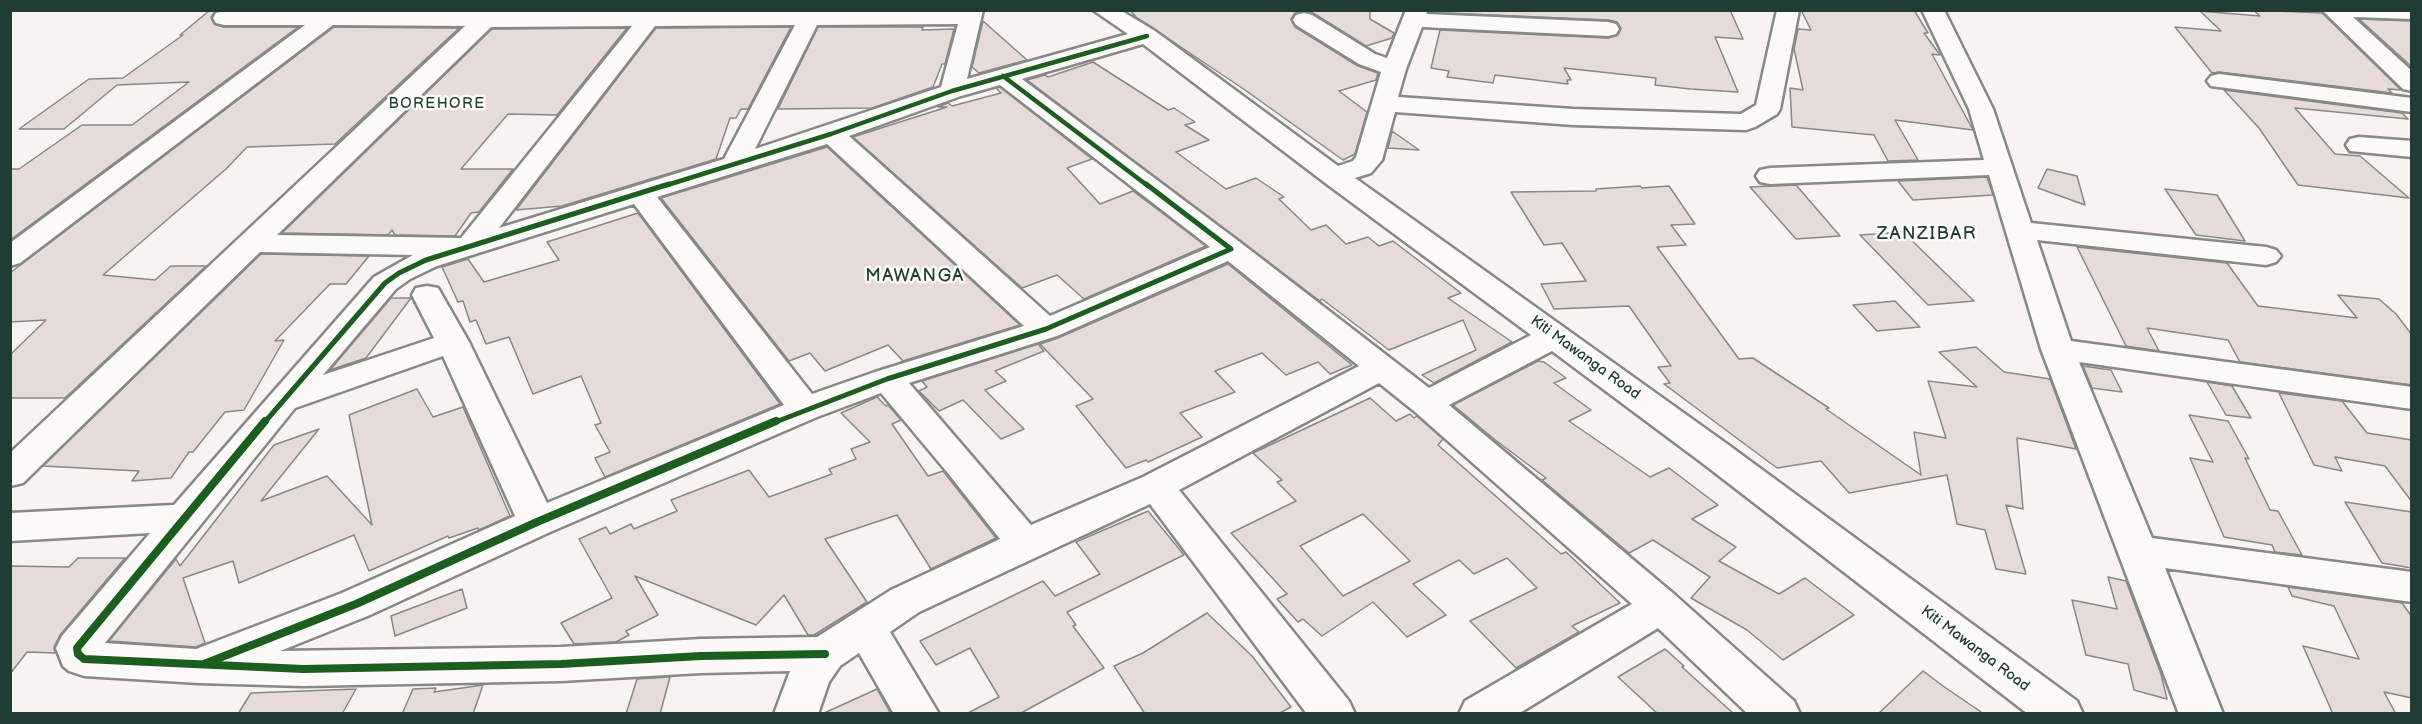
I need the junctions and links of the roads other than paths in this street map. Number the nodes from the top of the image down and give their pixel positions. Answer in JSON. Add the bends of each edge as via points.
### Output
{"nodes":[{"id":1,"x":1104,"y":10,"type":"edge"},
{"id":2,"x":1788,"y":10,"type":"edge"},
{"id":3,"x":1933,"y":10,"type":"edge"},
{"id":4,"x":2333,"y":10,"type":"edge"},
{"id":5,"x":2343,"y":10,"type":"edge"},
{"id":6,"x":2412,"y":12,"type":"edge"},
{"id":7,"x":652,"y":14,"type":"edge"},
{"id":8,"x":970,"y":14,"type":"edge"},
{"id":9,"x":1415,"y":15,"type":"edge"},
{"id":10,"x":224,"y":18,"type":"dead end"},
{"id":11,"x":328,"y":19,"type":"junction"},
{"id":12,"x":809,"y":19,"type":"junction"},
{"id":13,"x":484,"y":20,"type":"junction"},
{"id":14,"x":1304,"y":20,"type":"dead end"},
{"id":15,"x":1608,"y":29,"type":"dead end"},
{"id":16,"x":1147,"y":36,"type":"junction"},
{"id":17,"x":1394,"y":69,"type":"junction"},
{"id":18,"x":1003,"y":76,"type":"junction"},
{"id":19,"x":2219,"y":81,"type":"dead end"},
{"id":20,"x":2412,"y":84,"type":"edge"},
{"id":21,"x":952,"y":91,"type":"junction"},
{"id":22,"x":1386,"y":104,"type":"junction"},
{"id":23,"x":2412,"y":105,"type":"edge"},
{"id":24,"x":831,"y":134,"type":"junction"},
{"id":25,"x":2360,"y":145,"type":"dead end"},
{"id":26,"x":2412,"y":149,"type":"edge"},
{"id":27,"x":735,"y":163,"type":"junction"},
{"id":28,"x":2000,"y":167,"type":"junction"},
{"id":29,"x":1334,"y":176,"type":"junction"},
{"id":30,"x":1770,"y":176,"type":"dead end"},
{"id":31,"x":639,"y":192,"type":"junction"},
{"id":32,"x":2020,"y":230,"type":"junction"},
{"id":33,"x":250,"y":243,"type":"junction"},
{"id":34,"x":469,"y":247,"type":"junction"},
{"id":35,"x":1231,"y":249,"type":"junction"},
{"id":36,"x":2266,"y":256,"type":"dead end"},
{"id":37,"x":10,"y":257,"type":"edge"},
{"id":38,"x":428,"y":295,"type":"dead end"},
{"id":39,"x":1046,"y":329,"type":"junction"},
{"id":40,"x":1556,"y":336,"type":"junction"},
{"id":41,"x":453,"y":342,"type":"junction"},
{"id":42,"x":2057,"y":349,"type":"junction"},
{"id":43,"x":1383,"y":368,"type":"junction"},
{"id":44,"x":887,"y":379,"type":"junction"},
{"id":45,"x":2412,"y":398,"type":"edge"},
{"id":46,"x":282,"y":401,"type":"junction"},
{"id":47,"x":1426,"y":403,"type":"junction"},
{"id":48,"x":805,"y":409,"type":"junction"},
{"id":49,"x":10,"y":474,"type":"edge"},
{"id":50,"x":1156,"y":486,"type":"junction"},
{"id":51,"x":183,"y":518,"type":"junction"},
{"id":52,"x":537,"y":522,"type":"junction"},
{"id":53,"x":10,"y":527,"type":"edge"},
{"id":54,"x":1025,"y":544,"type":"junction"},
{"id":55,"x":2138,"y":549,"type":"junction"},
{"id":56,"x":2412,"y":587,"type":"edge"},
{"id":57,"x":1661,"y":606,"type":"junction"},
{"id":58,"x":864,"y":626,"type":"junction"},
{"id":59,"x":825,"y":654,"type":"junction"},
{"id":60,"x":198,"y":666,"type":"junction"},
{"id":61,"x":796,"y":714,"type":"edge"},
{"id":62,"x":917,"y":714,"type":"edge"},
{"id":63,"x":1333,"y":714,"type":"edge"},
{"id":64,"x":1481,"y":714,"type":"edge"},
{"id":65,"x":1778,"y":714,"type":"edge"},
{"id":66,"x":2061,"y":714,"type":"edge"},
{"id":67,"x":2201,"y":714,"type":"edge"}],
"edges":[{"from":1,"to":16,"type":"street","name":"Kiti Mawanga Road"},
{"from":2,"to":22,"type":"street","via":[[1768,109],[1746,122],[1573,117]]},
{"from":3,"to":28,"type":"street","via":[[1981,110]]},
{"from":4,"to":20,"type":"street"},
{"from":5,"to":6,"type":"street"},
{"from":7,"to":12,"type":"street"},
{"from":7,"to":13,"type":"street"},
{"from":7,"to":34,"type":"street"},
{"from":8,"to":12,"type":"street"},
{"from":8,"to":21,"type":"street"},
{"from":9,"to":15,"type":"street"},
{"from":9,"to":17,"type":"street"},
{"from":10,"to":11,"type":"street"},
{"from":11,"to":13,"type":"street"},
{"from":11,"to":37,"type":"street"},
{"from":12,"to":27,"type":"street"},
{"from":13,"to":33,"type":"street"},
{"from":14,"to":17,"type":"street","via":[[1367,59]]},
{"from":16,"to":18,"type":"street"},
{"from":16,"to":29,"type":"street","name":"Kiti Mawanga Road"},
{"from":17,"to":22,"type":"street"},
{"from":18,"to":21,"type":"street"},
{"from":18,"to":35,"type":"street"},
{"from":19,"to":23,"type":"street"},
{"from":21,"to":24,"type":"street"},
{"from":22,"to":29,"type":"street","via":[[1369,160]]},
{"from":24,"to":27,"type":"street"},
{"from":24,"to":39,"type":"street"},
{"from":25,"to":26,"type":"street"},
{"from":27,"to":31,"type":"street"},
{"from":28,"to":30,"type":"street"},
{"from":28,"to":32,"type":"street"},
{"from":29,"to":40,"type":"street","name":"Kiti Mawanga Road"},
{"from":31,"to":34,"type":"street"},
{"from":31,"to":48,"type":"street"},
{"from":32,"to":36,"type":"street"},
{"from":32,"to":42,"type":"street"},
{"from":33,"to":34,"type":"street"},
{"from":33,"to":49,"type":"street"},
{"from":34,"to":46,"type":"street","via":[[426,260],[385,282]]},
{"from":35,"to":39,"type":"street"},
{"from":35,"to":43,"type":"street"},
{"from":38,"to":41,"type":"street"},
{"from":39,"to":44,"type":"street"},
{"from":40,"to":47,"type":"street"},
{"from":40,"to":66,"type":"street","name":"Kiti Mawanga Road"},
{"from":41,"to":46,"type":"street"},
{"from":41,"to":52,"type":"street"},
{"from":42,"to":45,"type":"street"},
{"from":42,"to":55,"type":"street"},
{"from":43,"to":47,"type":"street"},
{"from":43,"to":50,"type":"street"},
{"from":44,"to":48,"type":"street"},
{"from":44,"to":54,"type":"street"},
{"from":46,"to":51,"type":"street"},
{"from":47,"to":57,"type":"street"},
{"from":48,"to":52,"type":"street"},
{"from":50,"to":54,"type":"street"},
{"from":50,"to":63,"type":"street"},
{"from":51,"to":53,"type":"street"},
{"from":51,"to":60,"type":"street","via":[[77,648],[84,659]]},
{"from":52,"to":60,"type":"street","via":[[356,604]]},
{"from":54,"to":58,"type":"street","via":[[905,601]]},
{"from":55,"to":56,"type":"street"},
{"from":55,"to":67,"type":"street"},
{"from":57,"to":64,"type":"street"},
{"from":57,"to":65,"type":"street"},
{"from":58,"to":59,"type":"street"},
{"from":58,"to":62,"type":"street"},
{"from":59,"to":60,"type":"street","via":[[315,669]]},
{"from":59,"to":61,"type":"street","via":[[809,676]]}]}
